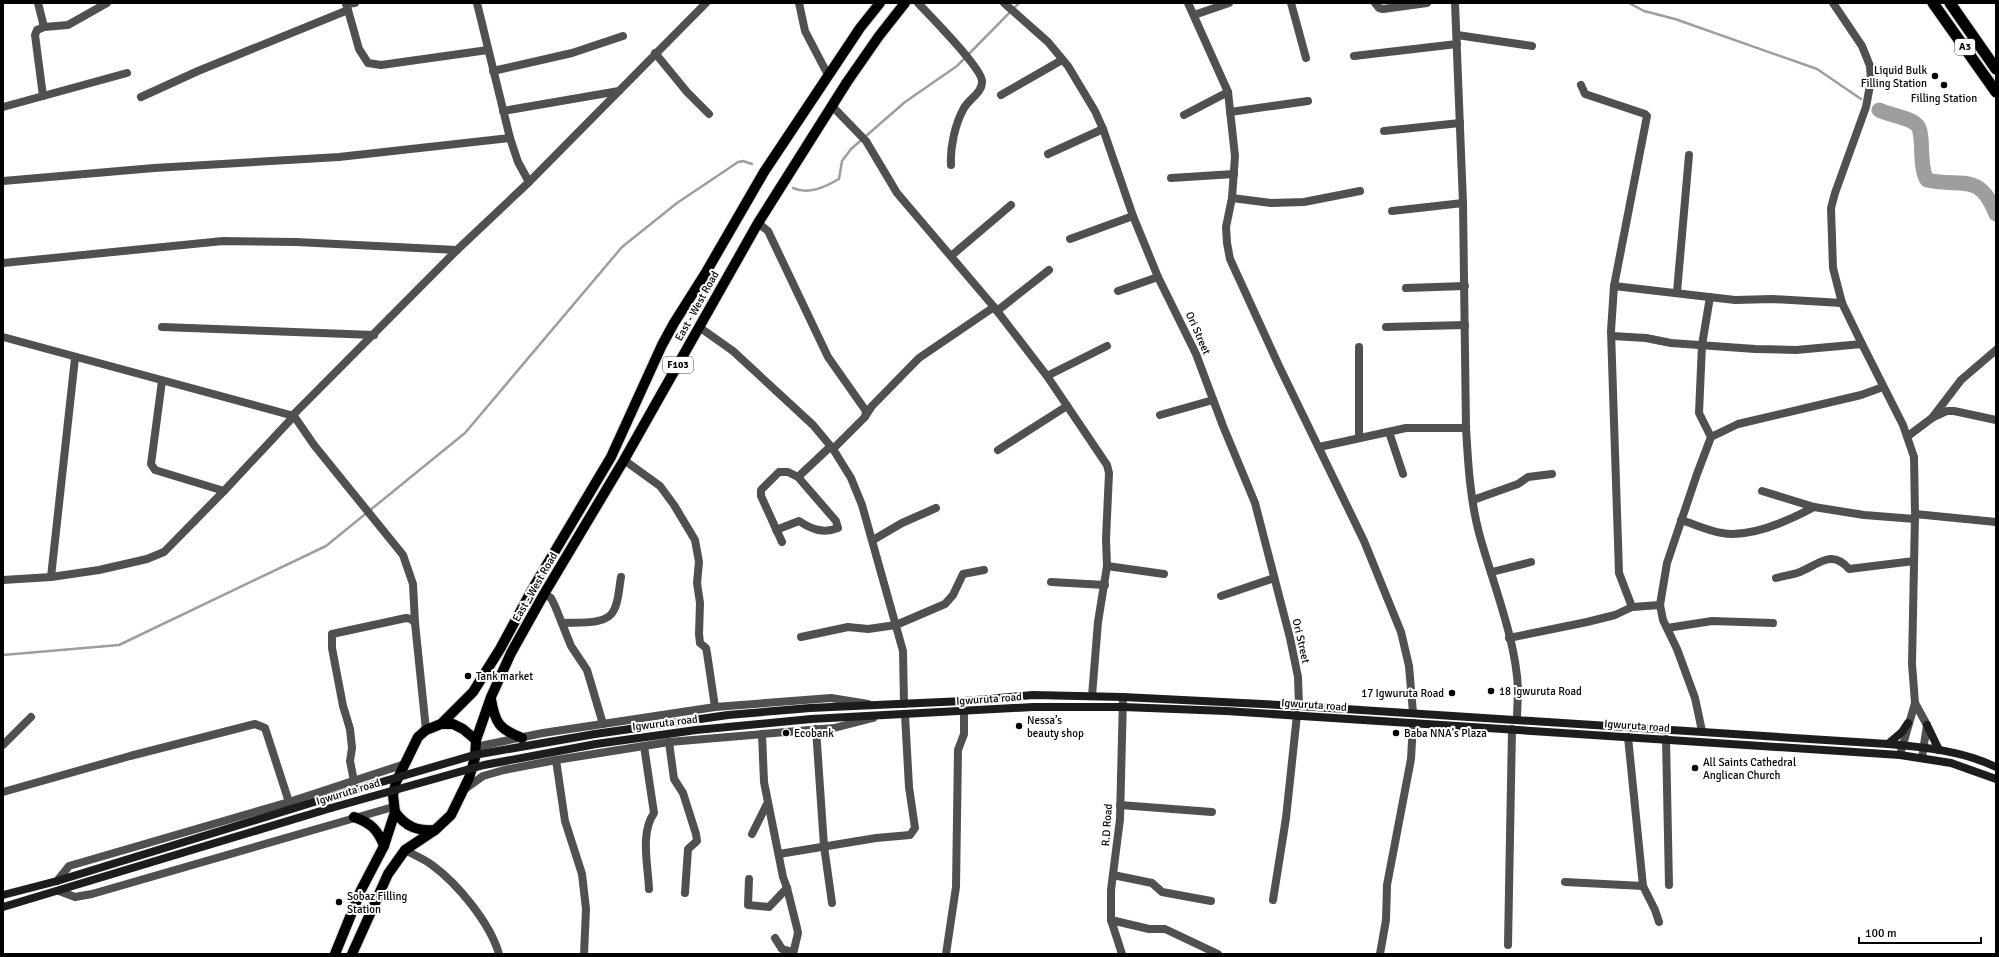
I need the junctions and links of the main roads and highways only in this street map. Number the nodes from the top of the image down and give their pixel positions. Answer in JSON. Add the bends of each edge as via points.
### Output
{"nodes":[{"id":1,"x":880,"y":3,"type":"edge"},
{"id":2,"x":905,"y":3,"type":"edge"},
{"id":3,"x":1933,"y":3,"type":"edge"},
{"id":4,"x":1950,"y":3,"type":"edge"},
{"id":5,"x":1996,"y":69,"type":"edge"},
{"id":6,"x":1996,"y":92,"type":"edge"},
{"id":7,"x":568,"y":530,"type":"junction"},
{"id":8,"x":580,"y":534,"type":"junction"},
{"id":9,"x":491,"y":697,"type":"junction"},
{"id":10,"x":1908,"y":723,"type":"road end"},
{"id":11,"x":441,"y":724,"type":"junction"},
{"id":12,"x":1927,"y":725,"type":"road end"},
{"id":13,"x":522,"y":738,"type":"road end"},
{"id":14,"x":476,"y":744,"type":"junction"},
{"id":15,"x":1888,"y":744,"type":"junction"},
{"id":16,"x":1939,"y":750,"type":"junction"},
{"id":17,"x":1996,"y":767,"type":"edge"},
{"id":18,"x":1996,"y":779,"type":"edge"},
{"id":19,"x":394,"y":809,"type":"junction"},
{"id":20,"x":354,"y":817,"type":"road end"},
{"id":21,"x":435,"y":830,"type":"junction"},
{"id":22,"x":384,"y":846,"type":"junction"},
{"id":23,"x":3,"y":895,"type":"edge"},
{"id":24,"x":3,"y":907,"type":"edge"},
{"id":25,"x":335,"y":954,"type":"edge"},
{"id":26,"x":352,"y":954,"type":"edge"}],
"edges":[{"from":1,"to":7,"type":"main road","name":"East - West Road","number":"F103","via":[[860,28],[764,172],[671,328],[611,456]]},
{"from":2,"to":8,"type":"main road","name":"East - West Road","number":"F103","via":[[879,36],[784,179]]},
{"from":3,"to":6,"type":"highway","number":"A3"},
{"from":4,"to":5,"type":"highway","number":"A3"},
{"from":7,"to":8,"type":"main road"},
{"from":7,"to":11,"type":"main road","name":"East - West Road","number":"F103","via":[[500,649],[472,692]]},
{"from":8,"to":9,"type":"main road","name":"East - West Road","number":"F103","via":[[511,653]]},
{"from":9,"to":13,"type":"main road","via":[[498,724],[506,732]]},
{"from":9,"to":14,"type":"main road","name":"East - West Road","number":"F103"},
{"from":10,"to":15,"type":"main road"},
{"from":11,"to":14,"type":"main road","via":[[453,724],[463,729]]},
{"from":11,"to":19,"type":"main road","via":[[426,730],[418,737],[402,765],[393,795]]},
{"from":12,"to":16,"type":"main road"},
{"from":14,"to":21,"type":"main road","via":[[475,758],[465,788],[451,815]]},
{"from":15,"to":16,"type":"main road","name":"Igwuruta road"},
{"from":15,"to":23,"type":"main road","name":"Igwuruta road","bridge":true,"via":[[1517,719],[1092,696],[1033,695],[728,715],[474,755],[58,881]]},
{"from":16,"to":17,"type":"main road","name":"Igwuruta road"},
{"from":18,"to":24,"type":"main road","name":"Igwuruta road","bridge":true,"via":[[1950,763],[1900,755],[1297,715],[1123,707],[1033,707],[811,719],[696,730],[596,744],[484,765],[331,808]]},
{"from":19,"to":21,"type":"main road","via":[[401,820],[410,827]]},
{"from":19,"to":22,"type":"main road"},
{"from":20,"to":22,"type":"main road","via":[[374,827]]},
{"from":21,"to":26,"type":"main road","via":[[405,850],[388,874]]},
{"from":22,"to":25,"type":"main road","via":[[361,890]]}]}
